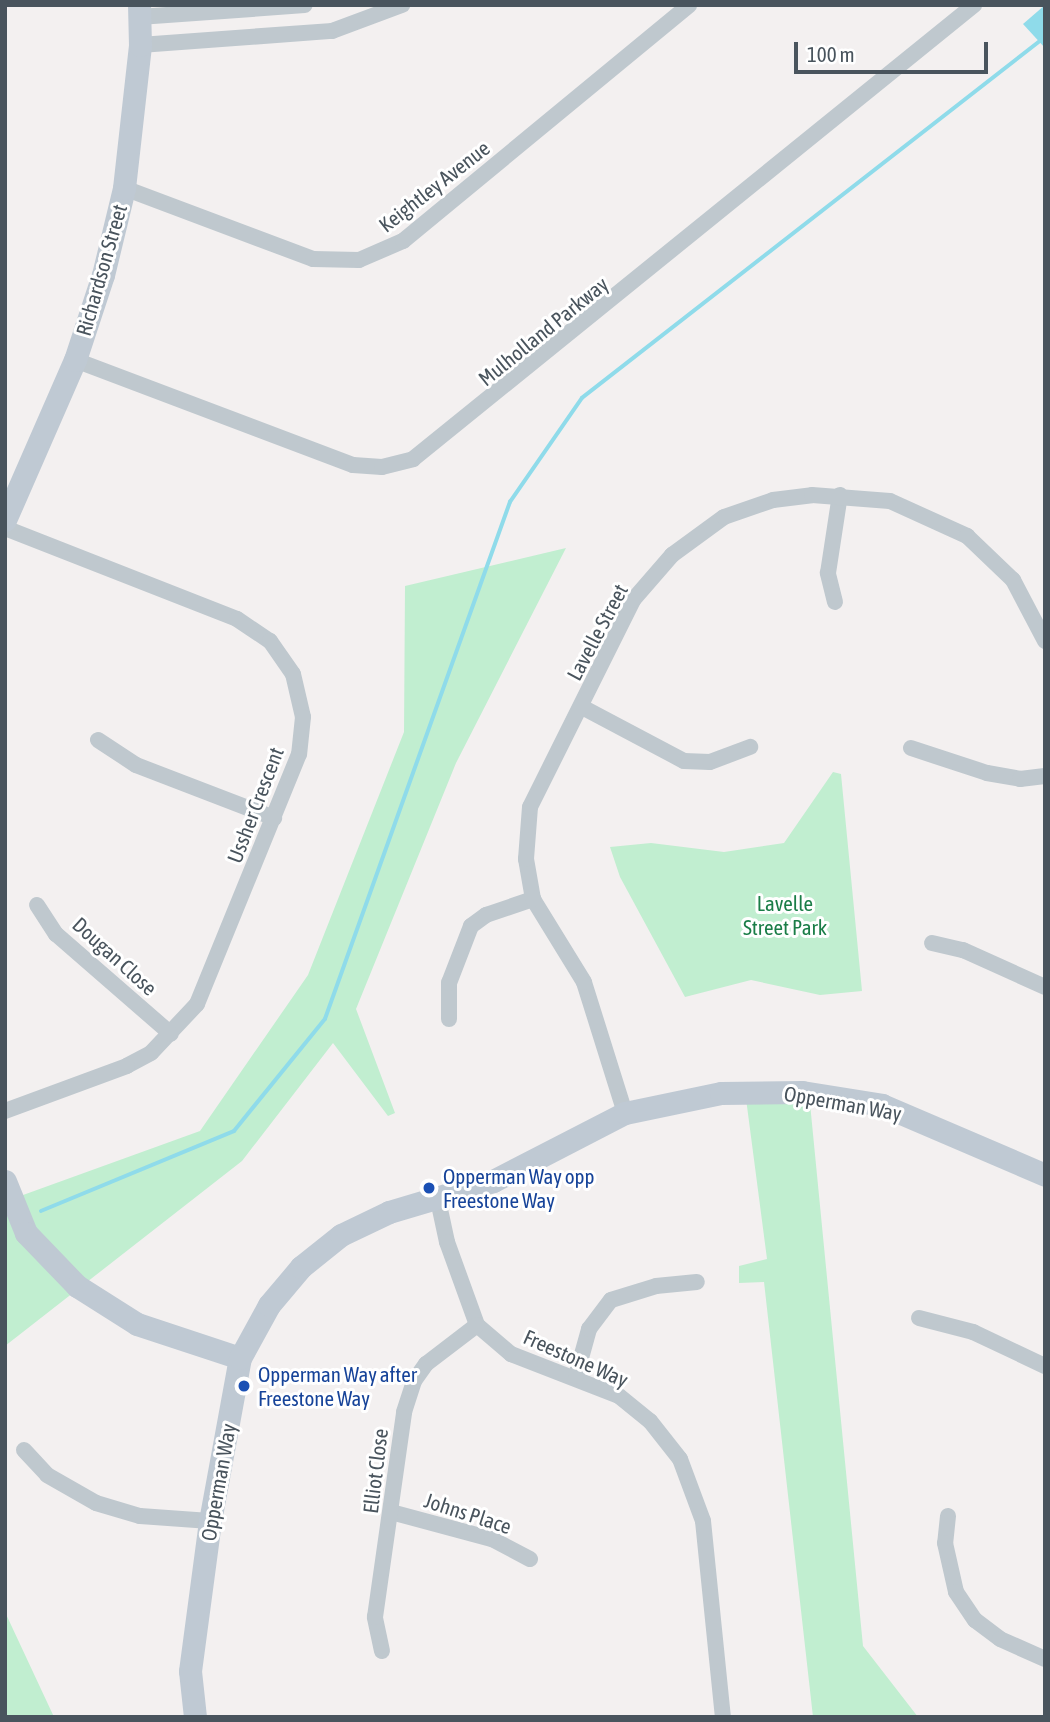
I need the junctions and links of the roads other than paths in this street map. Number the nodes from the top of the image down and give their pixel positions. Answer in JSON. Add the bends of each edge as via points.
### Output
{"nodes":[{"id":1,"x":305,"y":5,"type":"edge"},
{"id":2,"x":402,"y":5,"type":"edge"},
{"id":3,"x":689,"y":5,"type":"edge"},
{"id":4,"x":974,"y":5,"type":"edge"},
{"id":5,"x":139,"y":11,"type":"edge"},
{"id":6,"x":140,"y":46,"type":"junction"},
{"id":7,"x":124,"y":188,"type":"junction"},
{"id":8,"x":75,"y":360,"type":"junction"},
{"id":9,"x":841,"y":495,"type":"junction"},
{"id":10,"x":5,"y":520,"type":"edge"},
{"id":11,"x":5,"y":528,"type":"edge"},
{"id":12,"x":835,"y":602,"type":"dead end"},
{"id":13,"x":1045,"y":641,"type":"edge"},
{"id":14,"x":582,"y":707,"type":"junction"},
{"id":15,"x":98,"y":740,"type":"dead end"},
{"id":16,"x":750,"y":747,"type":"dead end"},
{"id":17,"x":911,"y":748,"type":"dead end"},
{"id":18,"x":1045,"y":776,"type":"edge"},
{"id":19,"x":275,"y":818,"type":"junction"},
{"id":20,"x":533,"y":899,"type":"junction"},
{"id":21,"x":37,"y":905,"type":"dead end"},
{"id":22,"x":932,"y":943,"type":"dead end"},
{"id":23,"x":1045,"y":987,"type":"edge"},
{"id":24,"x":449,"y":1019,"type":"dead end"},
{"id":25,"x":171,"y":1034,"type":"junction"},
{"id":26,"x":5,"y":1111,"type":"edge"},
{"id":27,"x":625,"y":1113,"type":"junction"},
{"id":28,"x":1045,"y":1175,"type":"edge"},
{"id":29,"x":5,"y":1181,"type":"edge"},
{"id":30,"x":438,"y":1200,"type":"junction"},
{"id":31,"x":697,"y":1282,"type":"dead end"},
{"id":32,"x":919,"y":1318,"type":"dead end"},
{"id":33,"x":477,"y":1325,"type":"junction"},
{"id":34,"x":240,"y":1358,"type":"junction"},
{"id":35,"x":1045,"y":1366,"type":"edge"},
{"id":36,"x":576,"y":1376,"type":"junction"},
{"id":37,"x":24,"y":1450,"type":"dead end"},
{"id":38,"x":391,"y":1512,"type":"junction"},
{"id":39,"x":948,"y":1516,"type":"dead end"},
{"id":40,"x":210,"y":1521,"type":"junction"},
{"id":41,"x":530,"y":1559,"type":"dead end"},
{"id":42,"x":382,"y":1651,"type":"dead end"},
{"id":43,"x":1045,"y":1659,"type":"edge"},
{"id":44,"x":195,"y":1717,"type":"edge"},
{"id":45,"x":723,"y":1717,"type":"edge"}],
"edges":[{"from":1,"to":5,"type":"street"},
{"from":2,"to":6,"type":"street","via":[[332,31]]},
{"from":3,"to":7,"type":"street","name":"Keightley Avenue","via":[[403,240],[359,260],[313,259]]},
{"from":4,"to":8,"type":"street","name":"Mulholland Parkway","via":[[413,459],[382,467],[353,465]]},
{"from":5,"to":6,"type":"street","name":"Richardson Street"},
{"from":6,"to":7,"type":"street","name":"Richardson Street"},
{"from":7,"to":8,"type":"street","name":"Richardson Street"},
{"from":8,"to":10,"type":"street","name":"Richardson Street"},
{"from":9,"to":12,"type":"street","via":[[828,573]]},
{"from":9,"to":13,"type":"street","name":"Lavelle Street","via":[[890,501],[967,536],[1013,580]]},
{"from":9,"to":14,"type":"street","name":"Lavelle Street","via":[[773,500],[724,517],[672,555],[633,600]]},
{"from":11,"to":19,"type":"street","name":"Ussher Crescent","via":[[237,620],[270,641],[293,674],[303,717],[299,754]]},
{"from":14,"to":16,"type":"street","via":[[684,761],[710,762]]},
{"from":14,"to":20,"type":"street","name":"Lavelle Street","via":[[530,807],[526,859]]},
{"from":15,"to":19,"type":"street","via":[[136,765]]},
{"from":17,"to":18,"type":"street","via":[[987,773],[1020,779]]},
{"from":19,"to":25,"type":"street","name":"Ussher Crescent","via":[[197,1004]]},
{"from":20,"to":24,"type":"street","via":[[486,915],[471,926],[449,983]]},
{"from":20,"to":27,"type":"street","name":"Lavelle Street","via":[[584,982]]},
{"from":21,"to":25,"type":"street","name":"Dougan Close","via":[[56,934]]},
{"from":22,"to":23,"type":"street","via":[[963,950]]},
{"from":25,"to":26,"type":"street","name":"Ussher Crescent","via":[[151,1053],[127,1066]]},
{"from":27,"to":28,"type":"street","name":"Opperman Way","via":[[720,1093],[809,1093],[897,1109]]},
{"from":27,"to":30,"type":"street","name":"Opperman Way","via":[[493,1181]]},
{"from":29,"to":34,"type":"street","via":[[26,1233],[77,1286],[136,1324]]},
{"from":30,"to":33,"type":"street","name":"Freestone Way","via":[[447,1242]]},
{"from":30,"to":34,"type":"street","name":"Opperman Way","via":[[389,1213],[331,1243],[301,1267],[269,1306]]},
{"from":31,"to":36,"type":"street","via":[[656,1286],[611,1300],[589,1329]]},
{"from":32,"to":35,"type":"street","via":[[973,1332]]},
{"from":33,"to":36,"type":"street","name":"Freestone Way","via":[[511,1354]]},
{"from":33,"to":38,"type":"street","name":"Elliot Close","via":[[426,1364],[414,1381],[404,1412]]},
{"from":34,"to":40,"type":"street","name":"Opperman Way"},
{"from":36,"to":45,"type":"street","name":"Freestone Way","via":[[619,1396],[650,1421],[680,1459],[694,1490],[703,1521]]},
{"from":37,"to":40,"type":"street","via":[[47,1475],[96,1503],[140,1516]]},
{"from":38,"to":41,"type":"street","name":"Johns Place","via":[[492,1539]]},
{"from":38,"to":42,"type":"street","name":"Elliot Close","via":[[375,1616]]},
{"from":39,"to":43,"type":"street","via":[[944,1543],[956,1592],[968,1611],[1000,1639]]},
{"from":40,"to":44,"type":"street","name":"Opperman Way","via":[[190,1671]]}]}
